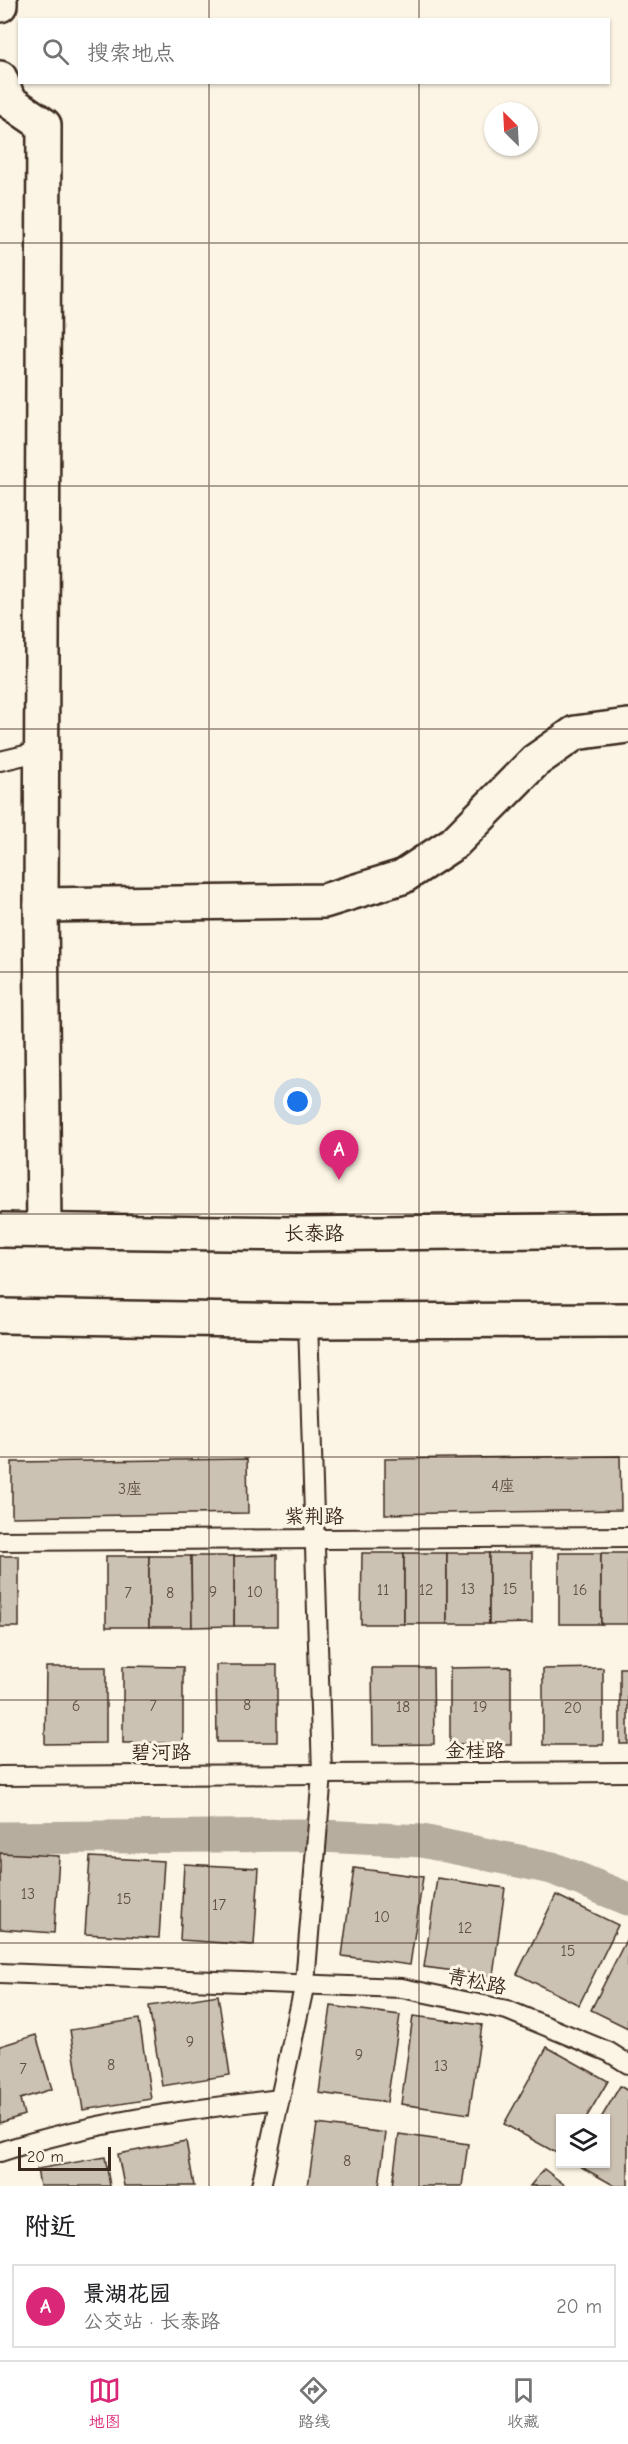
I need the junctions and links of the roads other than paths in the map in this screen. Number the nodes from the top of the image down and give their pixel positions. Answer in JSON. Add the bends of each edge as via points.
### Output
{"nodes":[{"id":1,"x":0,"y":0,"type":"edge"},
{"id":2,"x":0,"y":5,"type":"edge"},
{"id":3,"x":0,"y":78,"type":"edge"},
{"id":4,"x":628,"y":726,"type":"edge"},
{"id":5,"x":42,"y":750,"type":"junction"},
{"id":6,"x":0,"y":761,"type":"edge"},
{"id":7,"x":41,"y":905,"type":"junction"},
{"id":8,"x":0,"y":1230,"type":"edge"},
{"id":9,"x":44,"y":1230,"type":"junction"},
{"id":10,"x":628,"y":1230,"type":"edge"},
{"id":11,"x":0,"y":1316,"type":"edge"},
{"id":12,"x":628,"y":1320,"type":"edge"},
{"id":13,"x":308,"y":1321,"type":"junction"},
{"id":14,"x":628,"y":1537,"type":"edge"},
{"id":15,"x":315,"y":1539,"type":"junction"},
{"id":16,"x":0,"y":1541,"type":"edge"},
{"id":17,"x":628,"y":1772,"type":"edge"},
{"id":18,"x":322,"y":1774,"type":"junction"},
{"id":19,"x":0,"y":1776,"type":"edge"},
{"id":20,"x":0,"y":1973,"type":"edge"},
{"id":21,"x":305,"y":1983,"type":"junction"},
{"id":22,"x":628,"y":2064,"type":"edge"},
{"id":23,"x":280,"y":2099,"type":"junction"},
{"id":24,"x":0,"y":2152,"type":"edge"},
{"id":25,"x":261,"y":2186,"type":"edge"}],
"edges":[{"from":1,"to":2,"type":"main road"},
{"from":3,"to":5,"type":"main road","via":[[9,101],[44,125]]},
{"from":4,"to":7,"type":"main road","via":[[575,734],[535,760],[454,843],[402,877],[324,901]]},
{"from":5,"to":6,"type":"lane"},
{"from":5,"to":7,"type":"main road"},
{"from":7,"to":9,"type":"main road"},
{"from":8,"to":9,"type":"main road","name":"长泰路"},
{"from":9,"to":10,"type":"main road","name":"长泰路","via":[[301,1234]]},
{"from":11,"to":13,"type":"main road"},
{"from":12,"to":13,"type":"main road"},
{"from":13,"to":15,"type":"lane"},
{"from":14,"to":15,"type":"lane","name":"紫荆路"},
{"from":15,"to":16,"type":"lane","name":"紫荆路"},
{"from":15,"to":18,"type":"lane"},
{"from":17,"to":18,"type":"lane","name":"金桂路"},
{"from":18,"to":19,"type":"lane","name":"碧河路"},
{"from":18,"to":21,"type":"lane"},
{"from":20,"to":21,"type":"lane"},
{"from":21,"to":22,"type":"lane","name":"青松路","via":[[402,1988],[507,2010],[609,2052]]},
{"from":21,"to":23,"type":"lane"},
{"from":23,"to":24,"type":"lane","via":[[153,2114]]},
{"from":23,"to":25,"type":"lane"}]}
